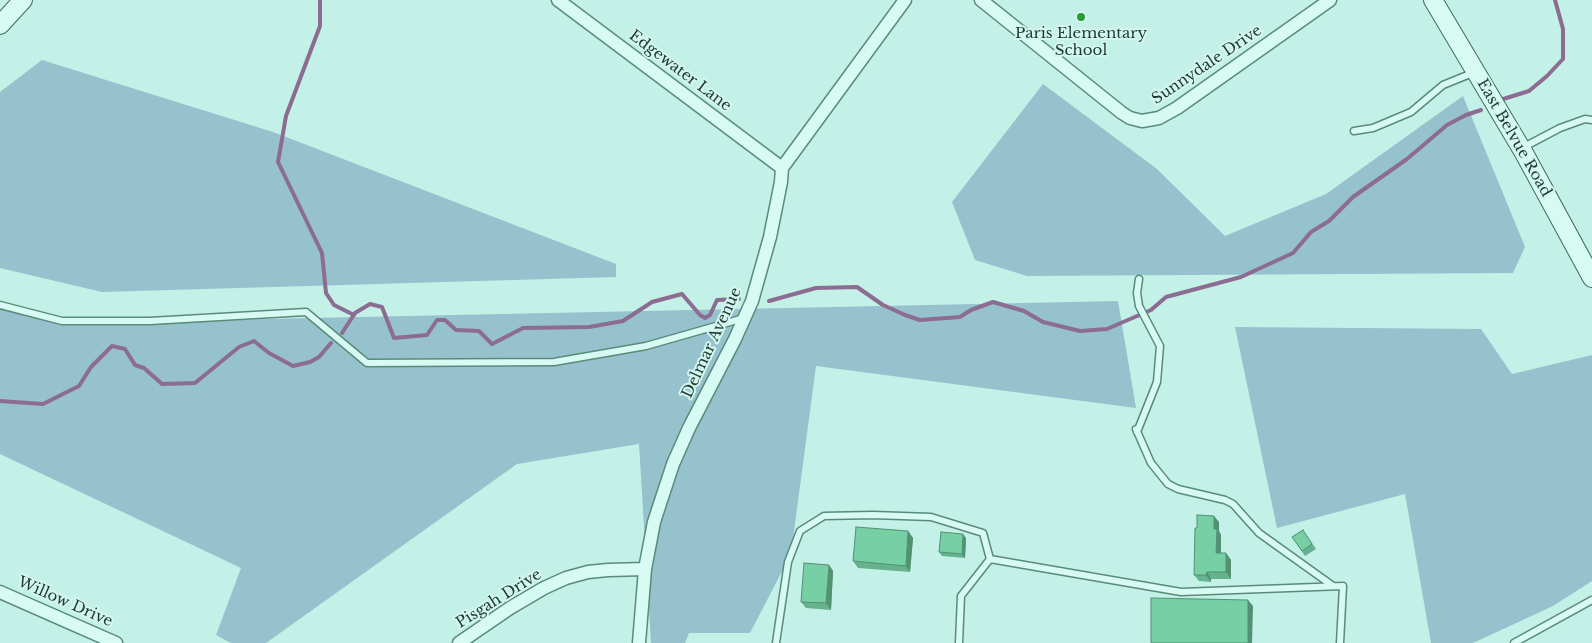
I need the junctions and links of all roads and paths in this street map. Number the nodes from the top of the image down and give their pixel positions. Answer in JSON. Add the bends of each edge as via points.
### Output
{"nodes":[{"id":1,"x":23,"y":0,"type":"edge"},
{"id":2,"x":558,"y":0,"type":"edge"},
{"id":3,"x":904,"y":0,"type":"edge"},
{"id":4,"x":981,"y":0,"type":"edge"},
{"id":5,"x":1330,"y":0,"type":"edge"},
{"id":6,"x":1433,"y":0,"type":"edge"},
{"id":7,"x":0,"y":25,"type":"edge"},
{"id":8,"x":1475,"y":72,"type":"junction"},
{"id":9,"x":1592,"y":120,"type":"edge"},
{"id":10,"x":1354,"y":131,"type":"dead end"},
{"id":11,"x":1521,"y":149,"type":"junction"},
{"id":12,"x":782,"y":168,"type":"junction"},
{"id":13,"x":1592,"y":278,"type":"edge"},
{"id":14,"x":1139,"y":279,"type":"dead end"},
{"id":15,"x":0,"y":305,"type":"edge"},
{"id":16,"x":744,"y":318,"type":"junction"},
{"id":17,"x":990,"y":559,"type":"junction"},
{"id":18,"x":645,"y":569,"type":"junction"},
{"id":19,"x":1333,"y":586,"type":"junction"},
{"id":20,"x":0,"y":592,"type":"edge"},
{"id":21,"x":1592,"y":600,"type":"edge"},
{"id":22,"x":116,"y":643,"type":"edge"},
{"id":23,"x":459,"y":643,"type":"edge"},
{"id":24,"x":639,"y":643,"type":"edge"},
{"id":25,"x":776,"y":643,"type":"edge"},
{"id":26,"x":959,"y":643,"type":"edge"},
{"id":27,"x":1340,"y":643,"type":"edge"},
{"id":28,"x":1514,"y":643,"type":"edge"}],
"edges":[{"from":1,"to":7,"type":"street"},
{"from":2,"to":12,"type":"street","name":"Edgewater Lane"},
{"from":3,"to":12,"type":"street"},
{"from":4,"to":5,"type":"street","name":"Sunnydale Drive","via":[[1122,113],[1142,121],[1159,118],[1177,108]]},
{"from":6,"to":8,"type":"street","name":"East Belvue Road"},
{"from":8,"to":10,"type":"lane","via":[[1444,85],[1411,112],[1373,128]]},
{"from":8,"to":11,"type":"street","name":"East Belvue Road"},
{"from":9,"to":11,"type":"lane","via":[[1585,119],[1560,128]]},
{"from":11,"to":13,"type":"street","name":"East Belvue Road"},
{"from":12,"to":16,"type":"street","name":"Delmar Avenue","via":[[770,237]]},
{"from":14,"to":19,"type":"lane","via":[[1139,306],[1160,346],[1158,382],[1137,431],[1151,463],[1168,484],[1233,504],[1259,533]]},
{"from":15,"to":16,"type":"lane","via":[[62,321],[150,321],[306,312],[367,364],[554,362],[646,346]]},
{"from":16,"to":18,"type":"street","name":"Delmar Avenue","via":[[673,464],[654,522]]},
{"from":17,"to":19,"type":"lane","via":[[1181,592]]},
{"from":17,"to":25,"type":"lane","via":[[983,533],[931,518],[824,516],[800,531],[788,562]]},
{"from":17,"to":26,"type":"lane","via":[[961,596]]},
{"from":18,"to":23,"type":"street","name":"Pisgah Drive","via":[[608,570],[566,578],[518,603]]},
{"from":18,"to":24,"type":"street","name":"Delmar Avenue"},
{"from":19,"to":27,"type":"lane","via":[[1343,586]]},
{"from":20,"to":22,"type":"street","name":"Willow Drive"},
{"from":21,"to":28,"type":"lane"}]}
